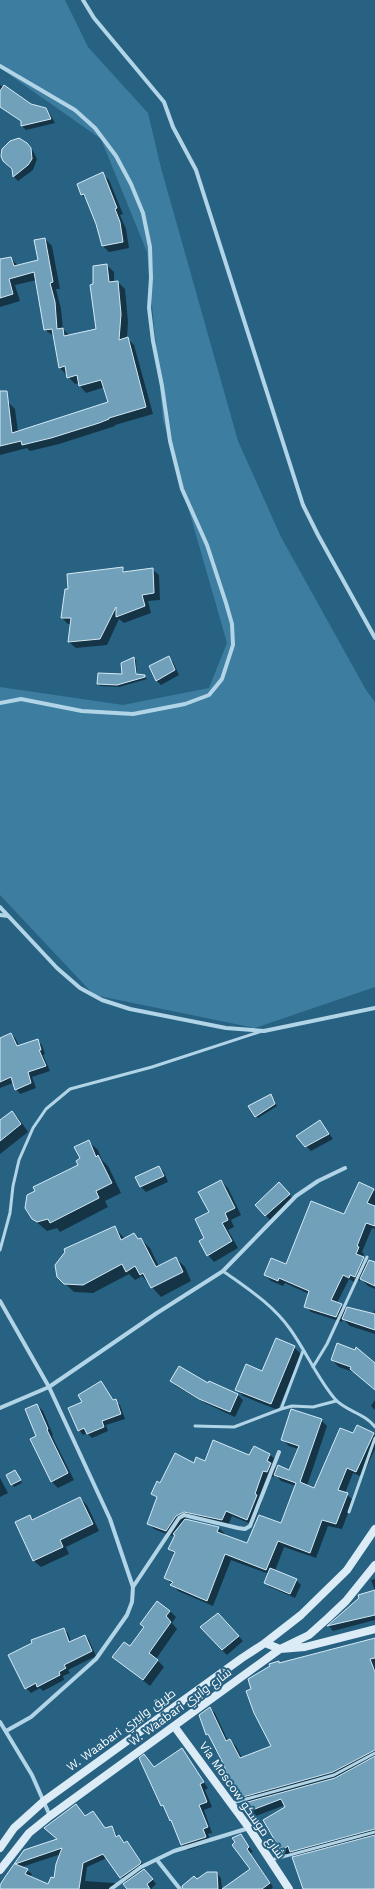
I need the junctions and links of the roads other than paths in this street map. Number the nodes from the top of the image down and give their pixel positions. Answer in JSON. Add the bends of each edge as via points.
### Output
{"nodes":[{"id":1,"x":83,"y":0,"type":"edge"},
{"id":2,"x":0,"y":66,"type":"edge"},
{"id":3,"x":375,"y":638,"type":"edge"},
{"id":4,"x":0,"y":703,"type":"edge"},
{"id":5,"x":0,"y":907,"type":"edge"},
{"id":6,"x":0,"y":915,"type":"edge"},
{"id":7,"x":8,"y":916,"type":"junction"},
{"id":8,"x":375,"y":1008,"type":"edge"},
{"id":9,"x":264,"y":1031,"type":"junction"},
{"id":10,"x":345,"y":1168,"type":"dead end"},
{"id":11,"x":0,"y":1250,"type":"edge"},
{"id":12,"x":367,"y":1257,"type":"dead end"},
{"id":13,"x":223,"y":1271,"type":"junction"},
{"id":14,"x":0,"y":1301,"type":"edge"},
{"id":15,"x":303,"y":1351,"type":"junction"},
{"id":16,"x":313,"y":1367,"type":"junction"},
{"id":17,"x":49,"y":1388,"type":"junction"},
{"id":18,"x":336,"y":1401,"type":"junction"},
{"id":19,"x":0,"y":1408,"type":"edge"},
{"id":20,"x":281,"y":1409,"type":"junction"},
{"id":21,"x":195,"y":1426,"type":"dead end"},
{"id":22,"x":375,"y":1427,"type":"edge"},
{"id":23,"x":375,"y":1438,"type":"edge"},
{"id":24,"x":279,"y":1452,"type":"dead end"},
{"id":25,"x":350,"y":1512,"type":"dead end"},
{"id":26,"x":375,"y":1529,"type":"edge"},
{"id":27,"x":375,"y":1565,"type":"edge"},
{"id":28,"x":133,"y":1587,"type":"junction"},
{"id":29,"x":375,"y":1629,"type":"edge"},
{"id":30,"x":265,"y":1643,"type":"junction"},
{"id":31,"x":280,"y":1649,"type":"junction"},
{"id":32,"x":0,"y":1722,"type":"edge"},
{"id":33,"x":174,"y":1726,"type":"junction"},
{"id":34,"x":6,"y":1731,"type":"junction"},
{"id":35,"x":375,"y":1753,"type":"edge"},
{"id":36,"x":44,"y":1801,"type":"junction"},
{"id":37,"x":231,"y":1804,"type":"junction"},
{"id":38,"x":50,"y":1816,"type":"junction"},
{"id":39,"x":249,"y":1828,"type":"junction"},
{"id":40,"x":375,"y":1832,"type":"edge"},
{"id":41,"x":0,"y":1848,"type":"edge"},
{"id":42,"x":158,"y":1860,"type":"junction"},
{"id":43,"x":270,"y":1860,"type":"junction"},
{"id":44,"x":0,"y":1870,"type":"edge"},
{"id":45,"x":111,"y":1889,"type":"edge"},
{"id":46,"x":180,"y":1889,"type":"edge"},
{"id":47,"x":290,"y":1889,"type":"edge"}],
"edges":[{"from":1,"to":3,"type":"street","via":[[94,18],[164,102],[173,127],[196,170],[303,505]]},
{"from":2,"to":4,"type":"street","via":[[74,110],[94,128],[116,156],[143,213],[150,247],[149,308],[170,441],[182,489],[207,545],[226,603],[232,624],[233,645],[222,679],[209,695],[185,704],[133,714],[82,711],[21,699]]},
{"from":5,"to":7,"type":"street"},
{"from":6,"to":7,"type":"street"},
{"from":7,"to":9,"type":"street","via":[[57,968],[80,988],[102,1000],[174,1019],[226,1028]]},
{"from":8,"to":9,"type":"street"},
{"from":9,"to":11,"type":"lane","via":[[152,1068],[70,1089],[46,1109],[33,1128],[19,1160],[10,1213]]},
{"from":10,"to":13,"type":"street","via":[[318,1181],[296,1196]]},
{"from":12,"to":16,"type":"lane","via":[[327,1344]]},
{"from":13,"to":15,"type":"lane","via":[[267,1302],[290,1329]]},
{"from":13,"to":17,"type":"street"},
{"from":14,"to":17,"type":"street"},
{"from":15,"to":16,"type":"lane"},
{"from":15,"to":20,"type":"lane"},
{"from":16,"to":18,"type":"lane"},
{"from":17,"to":19,"type":"street"},
{"from":17,"to":28,"type":"street","via":[[110,1519]]},
{"from":18,"to":20,"type":"lane"},
{"from":18,"to":22,"type":"lane","via":[[370,1420]]},
{"from":20,"to":21,"type":"lane","via":[[234,1427]]},
{"from":23,"to":25,"type":"lane"},
{"from":24,"to":28,"type":"street","via":[[250,1526],[238,1528],[184,1514]]},
{"from":26,"to":30,"type":"main road","via":[[347,1570],[301,1614]]},
{"from":27,"to":31,"type":"main road","name":"W. Waabari شارع وابري","via":[[346,1601],[309,1635]]},
{"from":28,"to":34,"type":"street","via":[[132,1602],[127,1615],[96,1660],[31,1718]]},
{"from":29,"to":31,"type":"main road","via":[[305,1647]]},
{"from":30,"to":31,"type":"main road"},
{"from":30,"to":36,"type":"main road","name":"W. Waabari طريق وابيري"},
{"from":31,"to":33,"type":"main road","name":"W. Waabari شارع وابري"},
{"from":32,"to":34,"type":"street"},
{"from":33,"to":37,"type":"main road","name":"Via Moscow شارع موسكو"},
{"from":33,"to":38,"type":"main road","name":"W. Waabari شارع وابري"},
{"from":34,"to":36,"type":"street"},
{"from":35,"to":37,"type":"lane","via":[[334,1775]]},
{"from":36,"to":38,"type":"street"},
{"from":36,"to":41,"type":"main road","name":"W. Waabari طريق وابيري","via":[[14,1828]]},
{"from":37,"to":39,"type":"main road","name":"Via Moscow شارع موسكو"},
{"from":38,"to":44,"type":"main road","name":"W. Waabari شارع وابري","via":[[29,1833]]},
{"from":39,"to":42,"type":"street","via":[[174,1851]]},
{"from":39,"to":43,"type":"main road","name":"Via Moscow شارع موسكو"},
{"from":40,"to":43,"type":"lane"},
{"from":42,"to":45,"type":"street","via":[[141,1867]]},
{"from":42,"to":46,"type":"street"},
{"from":43,"to":47,"type":"main road","name":"Via Moscow شارع موسكو"}]}
